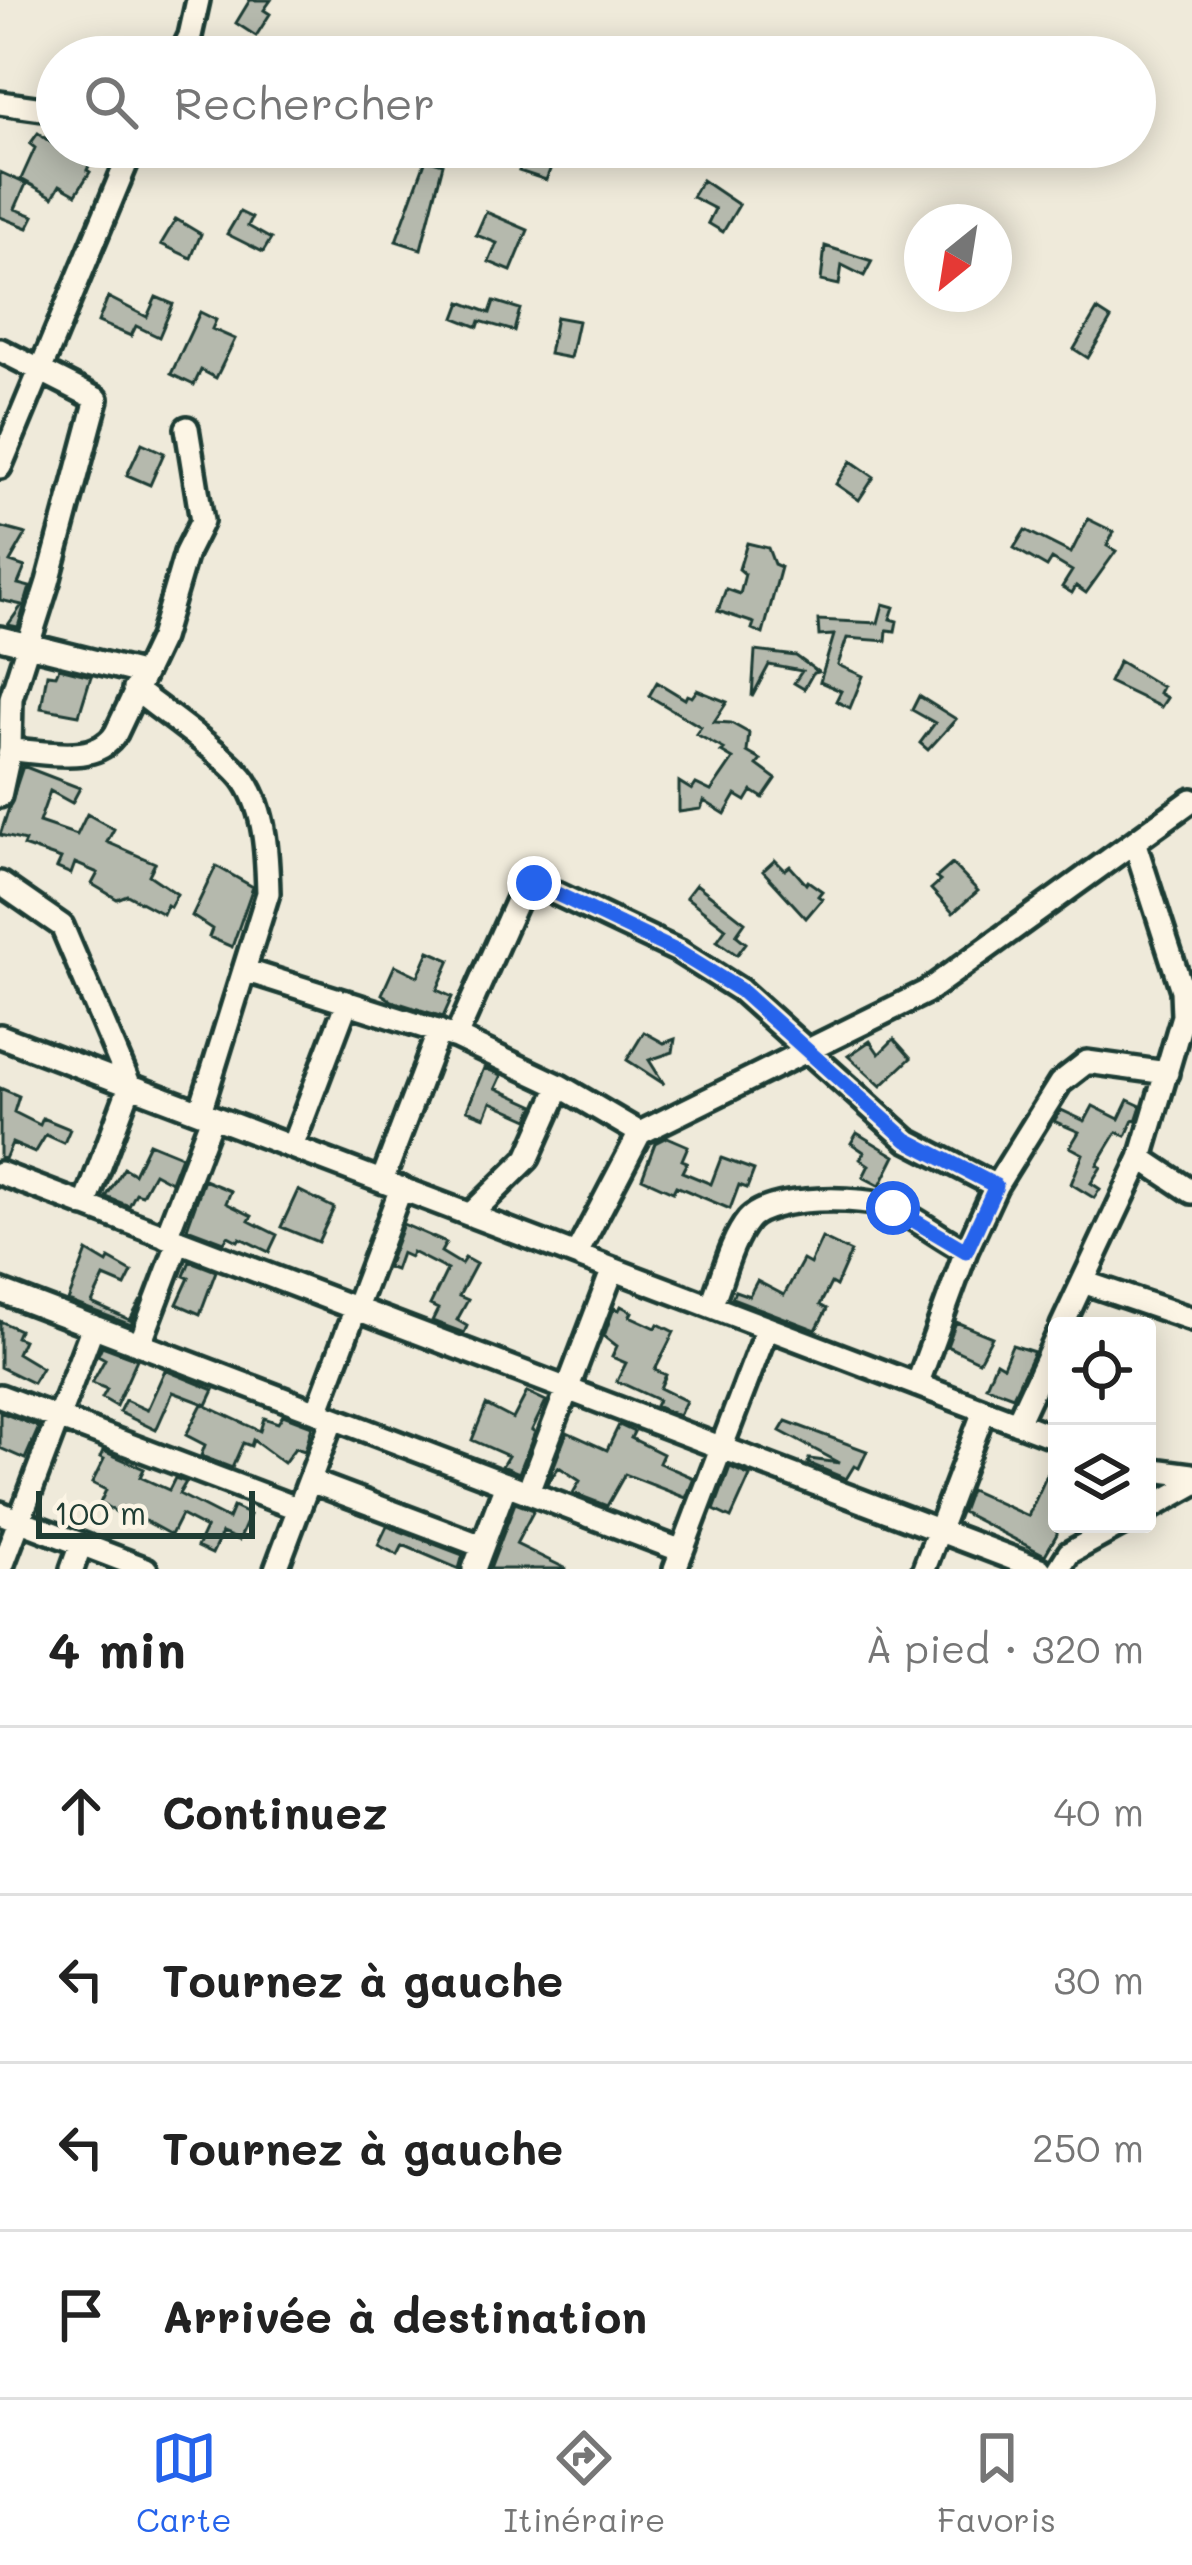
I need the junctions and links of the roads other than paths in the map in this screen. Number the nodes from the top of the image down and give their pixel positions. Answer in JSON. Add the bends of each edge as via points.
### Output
{"nodes":[{"id":1,"x":198,"y":0,"type":"edge"},
{"id":2,"x":190,"y":36,"type":"edge"},
{"id":3,"x":0,"y":103,"type":"edge"},
{"id":4,"x":36,"y":108,"type":"edge"},
{"id":5,"x":124,"y":168,"type":"edge"},
{"id":6,"x":0,"y":350,"type":"edge"},
{"id":7,"x":42,"y":368,"type":"junction"},
{"id":8,"x":187,"y":428,"type":"dead end"},
{"id":9,"x":0,"y":467,"type":"edge"},
{"id":10,"x":0,"y":638,"type":"edge"},
{"id":11,"x":27,"y":646,"type":"junction"},
{"id":12,"x":138,"y":681,"type":"junction"},
{"id":13,"x":10,"y":750,"type":"junction"},
{"id":14,"x":0,"y":796,"type":"edge"},
{"id":15,"x":1192,"y":800,"type":"edge"},
{"id":16,"x":1135,"y":844,"type":"junction"},
{"id":17,"x":0,"y":883,"type":"edge"},
{"id":18,"x":244,"y":970,"type":"junction"},
{"id":19,"x":347,"y":1002,"type":"junction"},
{"id":20,"x":448,"y":1034,"type":"junction"},
{"id":21,"x":0,"y":1036,"type":"edge"},
{"id":22,"x":806,"y":1052,"type":"junction"},
{"id":23,"x":1167,"y":1073,"type":"junction"},
{"id":24,"x":130,"y":1086,"type":"junction"},
{"id":25,"x":560,"y":1086,"type":"junction"},
{"id":26,"x":206,"y":1114,"type":"junction"},
{"id":27,"x":640,"y":1133,"type":"junction"},
{"id":28,"x":292,"y":1147,"type":"junction"},
{"id":29,"x":1141,"y":1158,"type":"junction"},
{"id":30,"x":0,"y":1173,"type":"edge"},
{"id":31,"x":392,"y":1185,"type":"junction"},
{"id":32,"x":996,"y":1186,"type":"junction"},
{"id":33,"x":1192,"y":1192,"type":"edge"},
{"id":34,"x":85,"y":1206,"type":"junction"},
{"id":35,"x":470,"y":1215,"type":"junction"},
{"id":36,"x":172,"y":1239,"type":"junction"},
{"id":37,"x":966,"y":1251,"type":"junction"},
{"id":38,"x":576,"y":1255,"type":"junction"},
{"id":39,"x":613,"y":1269,"type":"junction"},
{"id":40,"x":1083,"y":1282,"type":"junction"},
{"id":41,"x":0,"y":1291,"type":"edge"},
{"id":42,"x":711,"y":1306,"type":"junction"},
{"id":43,"x":356,"y":1309,"type":"junction"},
{"id":44,"x":1066,"y":1317,"type":"edge"},
{"id":45,"x":1192,"y":1319,"type":"edge"},
{"id":46,"x":93,"y":1326,"type":"junction"},
{"id":47,"x":766,"y":1328,"type":"junction"},
{"id":48,"x":140,"y":1344,"type":"junction"},
{"id":49,"x":1048,"y":1356,"type":"edge"},
{"id":50,"x":917,"y":1385,"type":"junction"},
{"id":51,"x":567,"y":1389,"type":"junction"},
{"id":52,"x":0,"y":1396,"type":"edge"},
{"id":53,"x":984,"y":1411,"type":"junction"},
{"id":54,"x":325,"y":1415,"type":"junction"},
{"id":55,"x":58,"y":1418,"type":"junction"},
{"id":56,"x":1016,"y":1423,"type":"junction"},
{"id":57,"x":1048,"y":1435,"type":"edge"},
{"id":58,"x":721,"y":1448,"type":"junction"},
{"id":59,"x":1192,"y":1451,"type":"edge"},
{"id":60,"x":1156,"y":1471,"type":"edge"},
{"id":61,"x":1186,"y":1478,"type":"edge"},
{"id":62,"x":310,"y":1480,"type":"junction"},
{"id":63,"x":506,"y":1484,"type":"junction"},
{"id":64,"x":528,"y":1492,"type":"junction"},
{"id":65,"x":1156,"y":1503,"type":"edge"},
{"id":66,"x":299,"y":1510,"type":"junction"},
{"id":67,"x":9,"y":1517,"type":"edge"},
{"id":68,"x":939,"y":1531,"type":"junction"},
{"id":69,"x":1106,"y":1533,"type":"edge"},
{"id":70,"x":81,"y":1544,"type":"junction"},
{"id":71,"x":482,"y":1546,"type":"junction"},
{"id":72,"x":679,"y":1560,"type":"edge"},
{"id":73,"x":1,"y":1569,"type":"edge"},
{"id":74,"x":72,"y":1569,"type":"edge"},
{"id":75,"x":146,"y":1569,"type":"edge"},
{"id":76,"x":276,"y":1569,"type":"edge"},
{"id":77,"x":474,"y":1569,"type":"edge"},
{"id":78,"x":924,"y":1569,"type":"edge"},
{"id":79,"x":1040,"y":1569,"type":"edge"},
{"id":80,"x":1059,"y":1569,"type":"edge"}],
"edges":[{"from":1,"to":2,"type":"street"},
{"from":3,"to":4,"type":"street"},
{"from":5,"to":7,"type":"street"},
{"from":6,"to":7,"type":"street"},
{"from":7,"to":9,"type":"street"},
{"from":7,"to":11,"type":"street","via":[[97,399]]},
{"from":8,"to":12,"type":"street","via":[[202,520]]},
{"from":10,"to":11,"type":"street"},
{"from":11,"to":12,"type":"street"},
{"from":11,"to":13,"type":"street","via":[[11,698]]},
{"from":12,"to":13,"type":"street","via":[[108,747]]},
{"from":12,"to":18,"type":"street","via":[[243,779],[256,805],[268,893]]},
{"from":13,"to":14,"type":"street"},
{"from":15,"to":16,"type":"street"},
{"from":16,"to":22,"type":"street","via":[[926,992]]},
{"from":16,"to":23,"type":"street","via":[[1183,990]]},
{"from":17,"to":24,"type":"street","via":[[62,926]]},
{"from":18,"to":19,"type":"street"},
{"from":18,"to":26,"type":"street"},
{"from":19,"to":20,"type":"street"},
{"from":19,"to":28,"type":"street"},
{"from":20,"to":22,"type":"street","via":[[523,887],[534,883],[712,971]]},
{"from":20,"to":25,"type":"street"},
{"from":20,"to":31,"type":"street"},
{"from":21,"to":24,"type":"street"},
{"from":22,"to":27,"type":"street"},
{"from":22,"to":32,"type":"street","via":[[907,1140]]},
{"from":23,"to":29,"type":"street"},
{"from":23,"to":32,"type":"street","via":[[1087,1062],[1072,1071]]},
{"from":24,"to":26,"type":"street"},
{"from":24,"to":34,"type":"street"},
{"from":25,"to":27,"type":"street"},
{"from":25,"to":35,"type":"street","via":[[528,1158]]},
{"from":26,"to":28,"type":"street"},
{"from":26,"to":36,"type":"street"},
{"from":27,"to":38,"type":"street"},
{"from":28,"to":31,"type":"street"},
{"from":29,"to":33,"type":"street"},
{"from":29,"to":40,"type":"street"},
{"from":30,"to":34,"type":"street"},
{"from":31,"to":35,"type":"street"},
{"from":31,"to":43,"type":"street"},
{"from":32,"to":37,"type":"street"},
{"from":34,"to":36,"type":"street"},
{"from":35,"to":38,"type":"street"},
{"from":36,"to":43,"type":"street"},
{"from":36,"to":48,"type":"street"},
{"from":37,"to":42,"type":"street","via":[[893,1208],[770,1205],[745,1224]]},
{"from":37,"to":50,"type":"street"},
{"from":38,"to":39,"type":"street"},
{"from":39,"to":42,"type":"street"},
{"from":39,"to":51,"type":"street"},
{"from":40,"to":44,"type":"street"},
{"from":40,"to":45,"type":"street"},
{"from":41,"to":46,"type":"street"},
{"from":42,"to":47,"type":"street"},
{"from":43,"to":51,"type":"street"},
{"from":43,"to":54,"type":"street"},
{"from":46,"to":48,"type":"street"},
{"from":46,"to":55,"type":"street"},
{"from":47,"to":50,"type":"street"},
{"from":47,"to":58,"type":"street"},
{"from":48,"to":54,"type":"street"},
{"from":49,"to":56,"type":"street"},
{"from":50,"to":53,"type":"street"},
{"from":51,"to":58,"type":"street"},
{"from":51,"to":64,"type":"street"},
{"from":52,"to":55,"type":"street"},
{"from":53,"to":56,"type":"street"},
{"from":53,"to":68,"type":"street"},
{"from":54,"to":62,"type":"street"},
{"from":54,"to":63,"type":"street"},
{"from":55,"to":66,"type":"street"},
{"from":55,"to":67,"type":"street"},
{"from":56,"to":57,"type":"street"},
{"from":58,"to":68,"type":"street"},
{"from":58,"to":72,"type":"street"},
{"from":59,"to":61,"type":"street"},
{"from":60,"to":61,"type":"street"},
{"from":61,"to":65,"type":"street"},
{"from":62,"to":66,"type":"street"},
{"from":62,"to":71,"type":"street"},
{"from":63,"to":64,"type":"street"},
{"from":63,"to":71,"type":"street"},
{"from":64,"to":72,"type":"street"},
{"from":66,"to":76,"type":"street"},
{"from":67,"to":70,"type":"street"},
{"from":67,"to":73,"type":"street"},
{"from":68,"to":78,"type":"street"},
{"from":68,"to":79,"type":"street"},
{"from":69,"to":80,"type":"street","via":[[1069,1553]]},
{"from":70,"to":74,"type":"street"},
{"from":70,"to":75,"type":"street"},
{"from":71,"to":77,"type":"street"}]}
